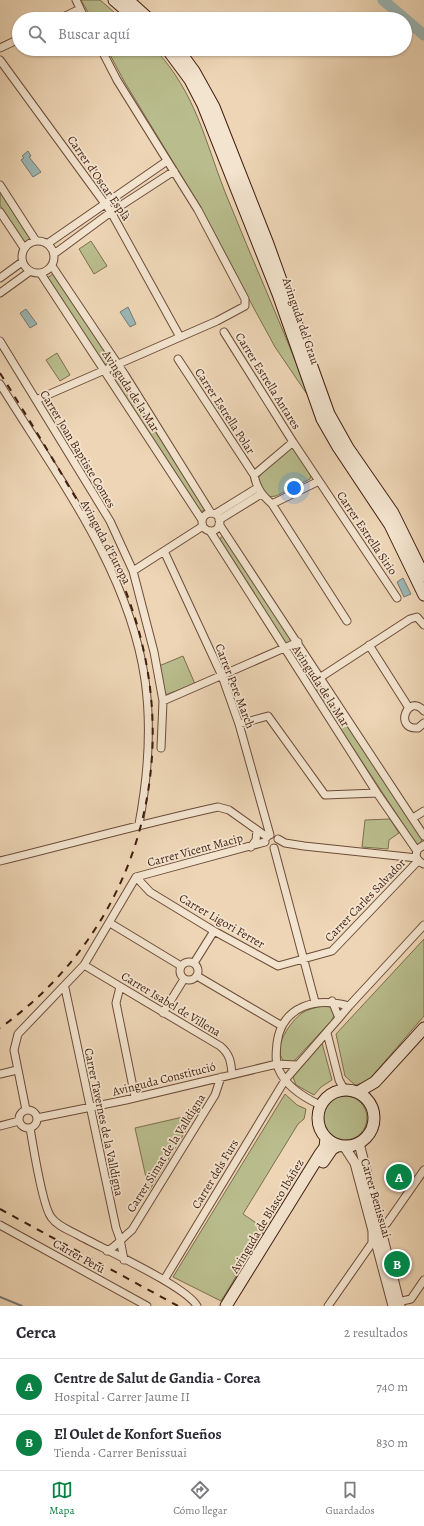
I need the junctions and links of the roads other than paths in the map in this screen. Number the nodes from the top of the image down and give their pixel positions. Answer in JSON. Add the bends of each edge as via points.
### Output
{"nodes":[{"id":1,"x":76,"y":0,"type":"edge"},
{"id":2,"x":114,"y":0,"type":"edge"},
{"id":3,"x":128,"y":0,"type":"edge"},
{"id":4,"x":80,"y":9,"type":"junction"},
{"id":5,"x":74,"y":12,"type":"edge"},
{"id":6,"x":82,"y":12,"type":"edge"},
{"id":7,"x":128,"y":12,"type":"edge"},
{"id":8,"x":141,"y":12,"type":"edge"},
{"id":9,"x":12,"y":42,"type":"edge"},
{"id":10,"x":0,"y":48,"type":"edge"},
{"id":11,"x":104,"y":56,"type":"edge"},
{"id":12,"x":172,"y":56,"type":"edge"},
{"id":13,"x":183,"y":56,"type":"edge"},
{"id":14,"x":0,"y":60,"type":"edge"},
{"id":15,"x":167,"y":161,"type":"junction"},
{"id":16,"x":174,"y":171,"type":"junction"},
{"id":17,"x":0,"y":185,"type":"edge"},
{"id":18,"x":105,"y":203,"type":"junction"},
{"id":19,"x":0,"y":212,"type":"edge"},
{"id":20,"x":111,"y":212,"type":"junction"},
{"id":21,"x":36,"y":241,"type":"junction"},
{"id":22,"x":47,"y":244,"type":"junction"},
{"id":23,"x":24,"y":248,"type":"junction"},
{"id":24,"x":54,"y":254,"type":"junction"},
{"id":25,"x":22,"y":262,"type":"junction"},
{"id":26,"x":52,"y":266,"type":"junction"},
{"id":27,"x":30,"y":272,"type":"junction"},
{"id":28,"x":41,"y":274,"type":"junction"},
{"id":29,"x":0,"y":278,"type":"edge"},
{"id":30,"x":0,"y":293,"type":"edge"},
{"id":31,"x":224,"y":332,"type":"dead end"},
{"id":32,"x":180,"y":337,"type":"junction"},
{"id":33,"x":0,"y":341,"type":"edge"},
{"id":34,"x":178,"y":359,"type":"dead end"},
{"id":35,"x":118,"y":365,"type":"junction"},
{"id":36,"x":104,"y":371,"type":"junction"},
{"id":37,"x":0,"y":384,"type":"edge"},
{"id":38,"x":36,"y":400,"type":"junction"},
{"id":39,"x":294,"y":442,"type":"junction"},
{"id":40,"x":254,"y":476,"type":"junction"},
{"id":41,"x":319,"y":481,"type":"junction"},
{"id":42,"x":259,"y":491,"type":"junction"},
{"id":43,"x":272,"y":504,"type":"junction"},
{"id":44,"x":216,"y":518,"type":"junction"},
{"id":45,"x":202,"y":523,"type":"junction"},
{"id":46,"x":210,"y":531,"type":"junction"},
{"id":47,"x":164,"y":551,"type":"junction"},
{"id":48,"x":133,"y":571,"type":"junction"},
{"id":49,"x":424,"y":576,"type":"edge"},
{"id":50,"x":424,"y":595,"type":"edge"},
{"id":51,"x":397,"y":598,"type":"dead end"},
{"id":52,"x":347,"y":621,"type":"dead end"},
{"id":53,"x":423,"y":624,"type":"edge"},
{"id":54,"x":298,"y":642,"type":"junction"},
{"id":55,"x":368,"y":646,"type":"junction"},
{"id":56,"x":284,"y":649,"type":"junction"},
{"id":57,"x":222,"y":676,"type":"junction"},
{"id":58,"x":321,"y":677,"type":"junction"},
{"id":59,"x":163,"y":701,"type":"junction"},
{"id":60,"x":409,"y":708,"type":"junction"},
{"id":61,"x":424,"y":711,"type":"edge"},
{"id":62,"x":239,"y":724,"type":"junction"},
{"id":63,"x":423,"y":726,"type":"edge"},
{"id":64,"x":162,"y":748,"type":"dead end"},
{"id":65,"x":377,"y":792,"type":"junction"},
{"id":66,"x":424,"y":811,"type":"edge"},
{"id":67,"x":413,"y":818,"type":"junction"},
{"id":68,"x":139,"y":824,"type":"junction"},
{"id":69,"x":258,"y":830,"type":"junction"},
{"id":70,"x":424,"y":836,"type":"edge"},
{"id":71,"x":269,"y":842,"type":"junction"},
{"id":72,"x":424,"y":845,"type":"edge"},
{"id":73,"x":251,"y":847,"type":"junction"},
{"id":74,"x":419,"y":858,"type":"edge"},
{"id":75,"x":0,"y":861,"type":"edge"},
{"id":76,"x":136,"y":877,"type":"junction"},
{"id":77,"x":110,"y":923,"type":"junction"},
{"id":78,"x":424,"y":925,"type":"edge"},
{"id":79,"x":214,"y":931,"type":"junction"},
{"id":80,"x":304,"y":960,"type":"junction"},
{"id":81,"x":194,"y":963,"type":"junction"},
{"id":82,"x":84,"y":965,"type":"junction"},
{"id":83,"x":181,"y":966,"type":"junction"},
{"id":84,"x":197,"y":976,"type":"junction"},
{"id":85,"x":184,"y":979,"type":"junction"},
{"id":86,"x":120,"y":987,"type":"junction"},
{"id":87,"x":65,"y":988,"type":"junction"},
{"id":88,"x":315,"y":1002,"type":"junction"},
{"id":89,"x":332,"y":1002,"type":"junction"},
{"id":90,"x":349,"y":1006,"type":"junction"},
{"id":91,"x":163,"y":1013,"type":"junction"},
{"id":92,"x":339,"y":1018,"type":"junction"},
{"id":93,"x":282,"y":1026,"type":"junction"},
{"id":94,"x":424,"y":1028,"type":"edge"},
{"id":95,"x":327,"y":1033,"type":"junction"},
{"id":96,"x":424,"y":1036,"type":"edge"},
{"id":97,"x":277,"y":1064,"type":"junction"},
{"id":98,"x":297,"y":1065,"type":"junction"},
{"id":99,"x":17,"y":1070,"type":"junction"},
{"id":100,"x":0,"y":1074,"type":"edge"},
{"id":101,"x":232,"y":1074,"type":"junction"},
{"id":102,"x":221,"y":1077,"type":"junction"},
{"id":103,"x":285,"y":1080,"type":"junction"},
{"id":104,"x":344,"y":1089,"type":"junction"},
{"id":105,"x":358,"y":1092,"type":"junction"},
{"id":106,"x":136,"y":1097,"type":"junction"},
{"id":107,"x":320,"y":1105,"type":"junction"},
{"id":108,"x":372,"y":1107,"type":"junction"},
{"id":109,"x":90,"y":1108,"type":"junction"},
{"id":110,"x":26,"y":1110,"type":"junction"},
{"id":111,"x":37,"y":1118,"type":"junction"},
{"id":112,"x":19,"y":1121,"type":"junction"},
{"id":113,"x":0,"y":1126,"type":"edge"},
{"id":114,"x":30,"y":1128,"type":"junction"},
{"id":115,"x":326,"y":1138,"type":"junction"},
{"id":116,"x":359,"y":1143,"type":"junction"},
{"id":117,"x":341,"y":1146,"type":"junction"},
{"id":118,"x":424,"y":1170,"type":"edge"},
{"id":119,"x":0,"y":1225,"type":"edge"},
{"id":120,"x":376,"y":1227,"type":"junction"},
{"id":121,"x":120,"y":1239,"type":"junction"},
{"id":122,"x":107,"y":1252,"type":"junction"},
{"id":123,"x":124,"y":1260,"type":"junction"},
{"id":124,"x":164,"y":1280,"type":"junction"},
{"id":125,"x":424,"y":1280,"type":"edge"},
{"id":126,"x":196,"y":1303,"type":"edge"},
{"id":127,"x":397,"y":1305,"type":"edge"},
{"id":128,"x":147,"y":1306,"type":"edge"},
{"id":129,"x":203,"y":1306,"type":"edge"},
{"id":130,"x":226,"y":1306,"type":"edge"},
{"id":131,"x":235,"y":1306,"type":"edge"},
{"id":132,"x":328,"y":1306,"type":"edge"}],
"edges":[{"from":1,"to":4,"type":"street"},
{"from":2,"to":7,"type":"main road"},
{"from":3,"to":8,"type":"main road"},
{"from":4,"to":5,"type":"street"},
{"from":4,"to":6,"type":"street"},
{"from":9,"to":10,"type":"street"},
{"from":11,"to":15,"type":"street","via":[[116,80]]},
{"from":12,"to":50,"type":"main road","name":"Avinguda del Grau","via":[[188,76],[204,105],[278,294],[322,419],[390,524]]},
{"from":13,"to":49,"type":"main road","name":"Avinguda del Grau","via":[[214,107],[268,244],[329,414],[348,448],[393,514]]},
{"from":14,"to":18,"type":"street","name":"Carrer d'Oscar Esplà"},
{"from":15,"to":16,"type":"street"},
{"from":15,"to":18,"type":"street"},
{"from":16,"to":20,"type":"street"},
{"from":16,"to":32,"type":"street","via":[[209,230],[246,302],[244,308]]},
{"from":17,"to":21,"type":"street"},
{"from":18,"to":20,"type":"street","name":"Carrer d'Oscar Esplà"},
{"from":18,"to":22,"type":"street"},
{"from":19,"to":23,"type":"street"},
{"from":20,"to":24,"type":"street"},
{"from":20,"to":32,"type":"street","name":"Carrer d'Oscar Esplà"},
{"from":21,"to":22,"type":"street"},
{"from":21,"to":23,"type":"street"},
{"from":22,"to":24,"type":"street"},
{"from":23,"to":25,"type":"street"},
{"from":24,"to":26,"type":"street"},
{"from":25,"to":27,"type":"street"},
{"from":25,"to":29,"type":"street"},
{"from":26,"to":28,"type":"street"},
{"from":26,"to":35,"type":"street","name":"Avinguda de la Mar"},
{"from":27,"to":28,"type":"street"},
{"from":27,"to":30,"type":"street"},
{"from":28,"to":36,"type":"street","name":"Avinguda de la Mar"},
{"from":31,"to":39,"type":"street","name":"Carrer Estrella Antares"},
{"from":32,"to":35,"type":"street"},
{"from":33,"to":38,"type":"street","name":"Carrer Joan Baptiste Comes"},
{"from":34,"to":40,"type":"street","name":"Carrer Estrella Polar"},
{"from":35,"to":36,"type":"street"},
{"from":35,"to":44,"type":"street","name":"Avinguda de la Mar"},
{"from":36,"to":38,"type":"street"},
{"from":36,"to":45,"type":"street","name":"Avinguda de la Mar"},
{"from":37,"to":68,"type":"street","name":"Avinguda d'Europa","via":[[89,528],[114,578],[132,623],[145,681],[148,728],[148,769]]},
{"from":38,"to":48,"type":"street","name":"Carrer Joan Baptiste Comes","via":[[110,521]]},
{"from":39,"to":40,"type":"street"},
{"from":39,"to":41,"type":"street"},
{"from":40,"to":42,"type":"street","name":"Carrer Estrella Polar"},
{"from":41,"to":43,"type":"street"},
{"from":41,"to":51,"type":"street","name":"Carrer Estrella Sirio"},
{"from":42,"to":43,"type":"street"},
{"from":42,"to":44,"type":"street"},
{"from":43,"to":52,"type":"street"},
{"from":44,"to":45,"type":"street","via":[[204,516]]},
{"from":44,"to":46,"type":"street","via":[[216,529]]},
{"from":44,"to":54,"type":"street","name":"Avinguda de la Mar"},
{"from":45,"to":46,"type":"street"},
{"from":45,"to":47,"type":"street"},
{"from":46,"to":56,"type":"street","name":"Avinguda de la Mar"},
{"from":47,"to":48,"type":"street"},
{"from":47,"to":57,"type":"street","name":"Carrer Pere March"},
{"from":48,"to":59,"type":"street","name":"Carrer Joan Baptiste Comes","via":[[154,652]]},
{"from":53,"to":55,"type":"street","via":[[417,617],[412,618]]},
{"from":54,"to":56,"type":"street"},
{"from":54,"to":58,"type":"street","name":"Avinguda de la Mar"},
{"from":55,"to":58,"type":"street"},
{"from":55,"to":60,"type":"street"},
{"from":56,"to":57,"type":"street"},
{"from":56,"to":65,"type":"street","name":"Avinguda de la Mar"},
{"from":57,"to":59,"type":"street"},
{"from":57,"to":62,"type":"street","name":"Carrer Pere March"},
{"from":58,"to":67,"type":"street","name":"Avinguda de la Mar"},
{"from":59,"to":64,"type":"street","name":"Carrer Joan Baptiste Comes"},
{"from":60,"to":61,"type":"street","via":[[415,706]]},
{"from":60,"to":63,"type":"street","via":[[404,714],[405,722],[414,728]]},
{"from":62,"to":65,"type":"street","via":[[268,716],[325,795]]},
{"from":62,"to":71,"type":"street","name":"Carrer Pere March"},
{"from":65,"to":74,"type":"street","name":"Avinguda de la Mar"},
{"from":66,"to":67,"type":"street"},
{"from":67,"to":70,"type":"street","name":"Avinguda de la Mar"},
{"from":68,"to":69,"type":"street","via":[[218,807],[226,808]]},
{"from":68,"to":75,"type":"street"},
{"from":69,"to":71,"type":"street"},
{"from":69,"to":73,"type":"street"},
{"from":71,"to":73,"type":"street","name":"Carrer Vicent Macip"},
{"from":71,"to":74,"type":"street"},
{"from":71,"to":80,"type":"street","name":"Carrer Pere March"},
{"from":72,"to":74,"type":"street","name":"Carrer Carles Salvador"},
{"from":73,"to":76,"type":"street","name":"Carrer Vicent Macip"},
{"from":74,"to":80,"type":"street","name":"Carrer Carles Salvador","via":[[332,951]]},
{"from":76,"to":77,"type":"street"},
{"from":76,"to":79,"type":"street","name":"Carrer Ligori Ferrer","via":[[150,892]]},
{"from":77,"to":82,"type":"street"},
{"from":77,"to":83,"type":"street"},
{"from":78,"to":90,"type":"street"},
{"from":79,"to":80,"type":"street","name":"Carrer Ligori Ferrer","via":[[278,966]]},
{"from":79,"to":81,"type":"street"},
{"from":80,"to":88,"type":"street","name":"Carrer Pere March"},
{"from":81,"to":83,"type":"street","via":[[186,962]]},
{"from":81,"to":84,"type":"street","via":[[198,970]]},
{"from":82,"to":86,"type":"street","name":"Carrer Isabel de Villena"},
{"from":82,"to":87,"type":"street"},
{"from":83,"to":85,"type":"street","via":[[180,972]]},
{"from":84,"to":85,"type":"street","via":[[192,980]]},
{"from":84,"to":93,"type":"street"},
{"from":85,"to":91,"type":"street"},
{"from":86,"to":91,"type":"street","name":"Carrer Isabel de Villena"},
{"from":86,"to":106,"type":"street","via":[[116,1003]]},
{"from":87,"to":99,"type":"street","via":[[18,1034],[14,1050]]},
{"from":87,"to":109,"type":"street","name":"Carrer Tavernes de la Valldigna"},
{"from":88,"to":89,"type":"street"},
{"from":88,"to":93,"type":"street","via":[[298,1010]]},
{"from":89,"to":90,"type":"street"},
{"from":89,"to":92,"type":"street"},
{"from":90,"to":92,"type":"street","name":"Carrer dels Furs"},
{"from":91,"to":101,"type":"street","name":"Carrer Isabel de Villena","via":[[220,1046],[231,1059]]},
{"from":92,"to":95,"type":"street","name":"Carrer dels Furs"},
{"from":93,"to":97,"type":"street","via":[[277,1041]]},
{"from":94,"to":105,"type":"main road","via":[[375,1082]]},
{"from":95,"to":98,"type":"street","name":"Carrer dels Furs"},
{"from":95,"to":104,"type":"street","via":[[339,1080]]},
{"from":96,"to":108,"type":"main road","via":[[378,1085],[372,1095]]},
{"from":97,"to":98,"type":"street","name":"Avinguda Constitució"},
{"from":97,"to":101,"type":"street","name":"Avinguda Constitució"},
{"from":97,"to":103,"type":"street"},
{"from":98,"to":103,"type":"street","name":"Carrer dels Furs"},
{"from":99,"to":100,"type":"street"},
{"from":99,"to":110,"type":"street"},
{"from":101,"to":102,"type":"street","name":"Avinguda Constitució"},
{"from":102,"to":106,"type":"street","name":"Avinguda Constitució"},
{"from":102,"to":121,"type":"street","name":"Carrer Simat de la Valldigna","via":[[215,1095],[132,1230]]},
{"from":103,"to":107,"type":"street"},
{"from":103,"to":124,"type":"street","name":"Carrer dels Furs"},
{"from":104,"to":105,"type":"main road"},
{"from":104,"to":107,"type":"main road","via":[[330,1094]]},
{"from":105,"to":108,"type":"main road"},
{"from":106,"to":109,"type":"street","name":"Avinguda Constitució"},
{"from":107,"to":115,"type":"main road","via":[[318,1123]]},
{"from":108,"to":116,"type":"main road","via":[[372,1128],[367,1137]]},
{"from":109,"to":111,"type":"street","name":"Avinguda Constitució"},
{"from":109,"to":121,"type":"street","name":"Carrer Tavernes de la Valldigna"},
{"from":110,"to":111,"type":"street","via":[[34,1113]]},
{"from":110,"to":112,"type":"street","via":[[21,1113]]},
{"from":111,"to":114,"type":"street","via":[[36,1123]]},
{"from":112,"to":113,"type":"street"},
{"from":112,"to":114,"type":"street","via":[[24,1128]]},
{"from":114,"to":122,"type":"street","name":"Carrer Perú","via":[[49,1214],[60,1225]]},
{"from":115,"to":117,"type":"main road"},
{"from":115,"to":130,"type":"main road","name":"Avinguda de Blasco Ibáñez","via":[[325,1147]]},
{"from":116,"to":117,"type":"main road"},
{"from":116,"to":120,"type":"street","name":"Carrer Benissuai"},
{"from":117,"to":120,"type":"street","name":"Carrer Benissuai","via":[[355,1163]]},
{"from":117,"to":131,"type":"main road","name":"Avinguda de Blasco Ibáñez","via":[[332,1149],[326,1157]]},
{"from":118,"to":120,"type":"street","via":[[387,1223]]},
{"from":119,"to":128,"type":"street","name":"Carrer Perú"},
{"from":120,"to":127,"type":"street","name":"Carrer Benissuai"},
{"from":120,"to":132,"type":"street","via":[[372,1243]]},
{"from":121,"to":122,"type":"street","name":"Carrer Simat de la Valldigna","via":[[113,1249]]},
{"from":121,"to":123,"type":"street","name":"Carrer Tavernes de la Valldigna"},
{"from":122,"to":123,"type":"street","name":"Carrer Perú"},
{"from":123,"to":124,"type":"street","name":"Carrer Perú"},
{"from":124,"to":126,"type":"street","name":"Carrer Perú"},
{"from":125,"to":127,"type":"street","via":[[411,1299]]},
{"from":126,"to":129,"type":"street","name":"Carrer Perú"}]}
